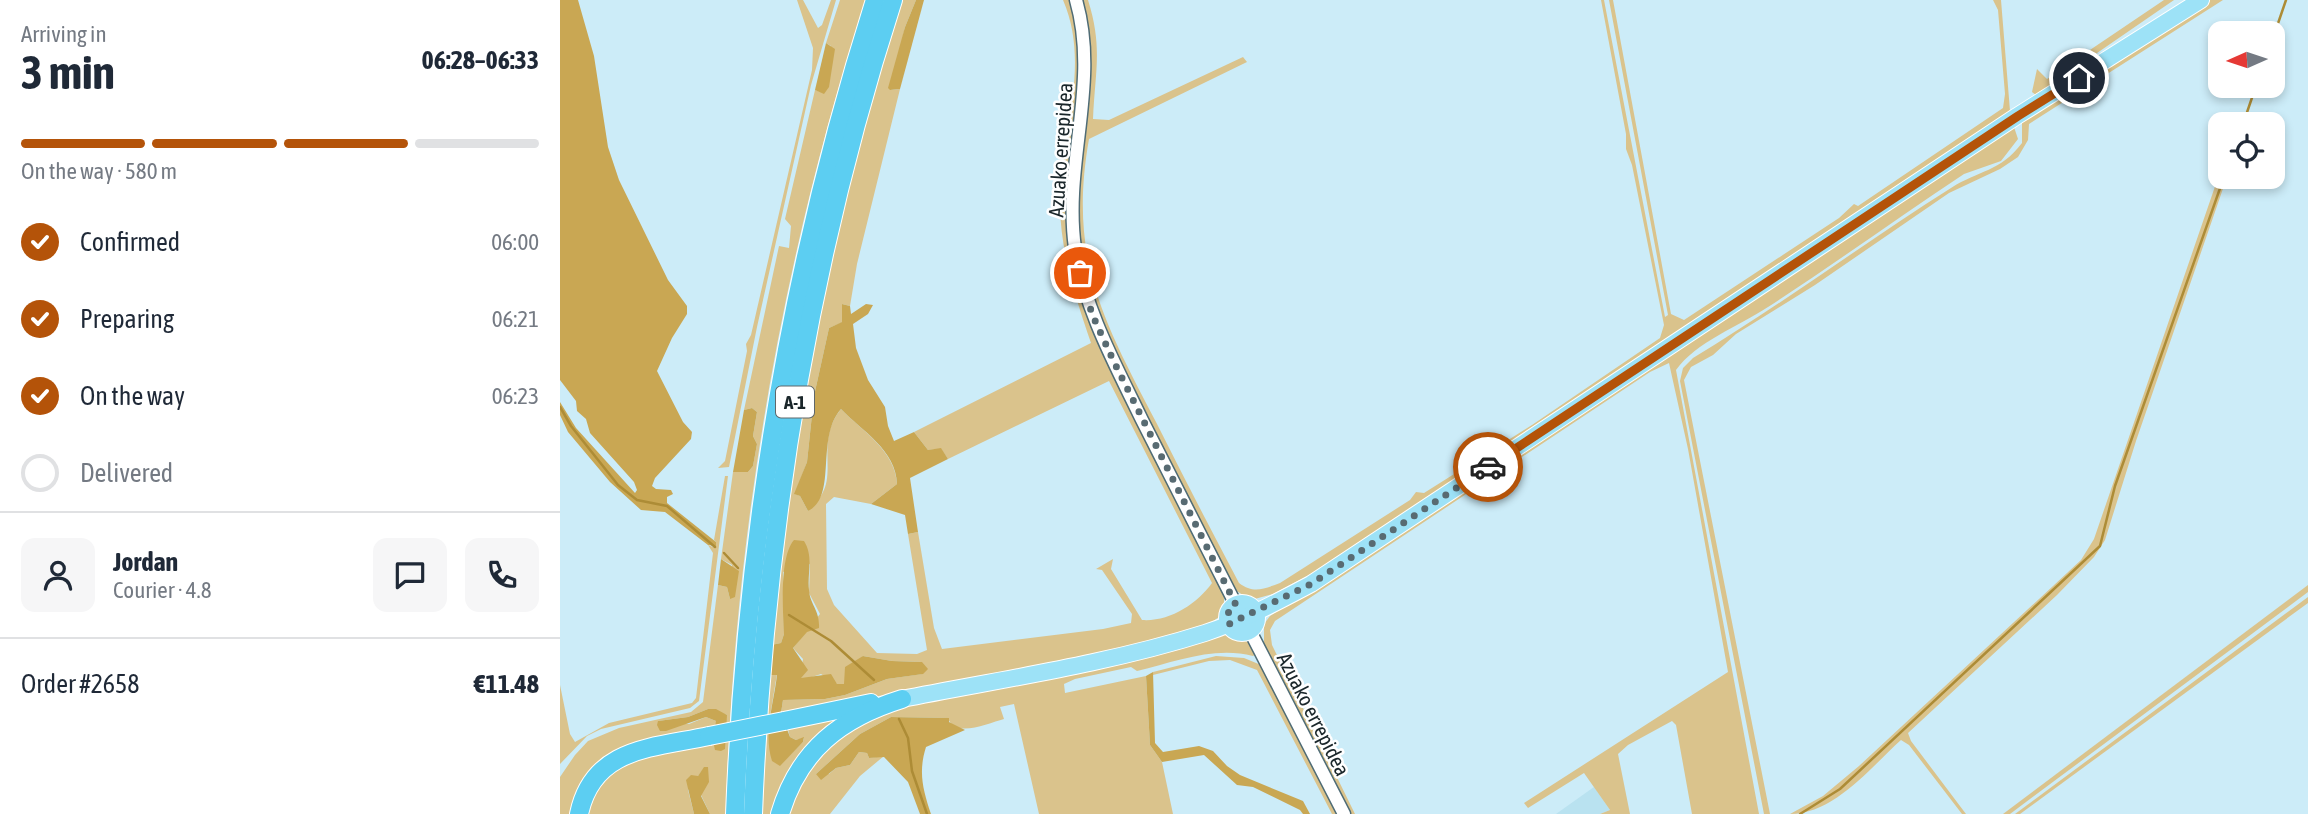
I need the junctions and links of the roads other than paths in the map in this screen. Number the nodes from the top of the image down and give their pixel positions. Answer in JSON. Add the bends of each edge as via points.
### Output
{"nodes":[{"id":1,"x":875,"y":0,"type":"edge"},
{"id":2,"x":893,"y":0,"type":"edge"},
{"id":3,"x":1076,"y":0,"type":"edge"},
{"id":4,"x":2184,"y":0,"type":"edge"},
{"id":5,"x":2200,"y":0,"type":"edge"},
{"id":6,"x":2029,"y":109,"type":"junction"},
{"id":7,"x":1236,"y":605,"type":"junction"},
{"id":8,"x":1256,"y":612,"type":"junction"},
{"id":9,"x":1229,"y":624,"type":"junction"},
{"id":10,"x":1250,"y":631,"type":"junction"},
{"id":11,"x":902,"y":699,"type":"junction"},
{"id":12,"x":579,"y":814,"type":"edge"},
{"id":13,"x":735,"y":814,"type":"edge"},
{"id":14,"x":753,"y":814,"type":"edge"},
{"id":15,"x":780,"y":814,"type":"edge"},
{"id":16,"x":1344,"y":814,"type":"edge"}],
"edges":[{"from":1,"to":13,"type":"highway","number":"A-1","via":[[828,164],[781,376],[753,568]]},
{"from":2,"to":14,"type":"highway","number":"A-1","via":[[844,169],[799,376],[771,569]]},
{"from":3,"to":7,"type":"street","name":"Azuako errepidea","via":[[1086,62],[1073,221],[1086,295],[1114,362]]},
{"from":4,"to":6,"type":"main road"},
{"from":5,"to":6,"type":"main road"},
{"from":6,"to":8,"type":"main road","via":[[1311,584]]},
{"from":7,"to":8,"type":"main road","via":[[1248,604]]},
{"from":7,"to":9,"type":"main road","via":[[1228,613]]},
{"from":8,"to":9,"type":"main road"},
{"from":8,"to":10,"type":"main road"},
{"from":9,"to":10,"type":"main road","via":[[1234,631]]},
{"from":9,"to":11,"type":"main road","via":[[1131,653]]},
{"from":10,"to":16,"type":"street","name":"Azuako errepidea"},
{"from":11,"to":12,"type":"highway","bridge":true,"via":[[617,758],[590,781]]},
{"from":11,"to":15,"type":"highway","via":[[852,720],[817,746],[792,783]]}]}
